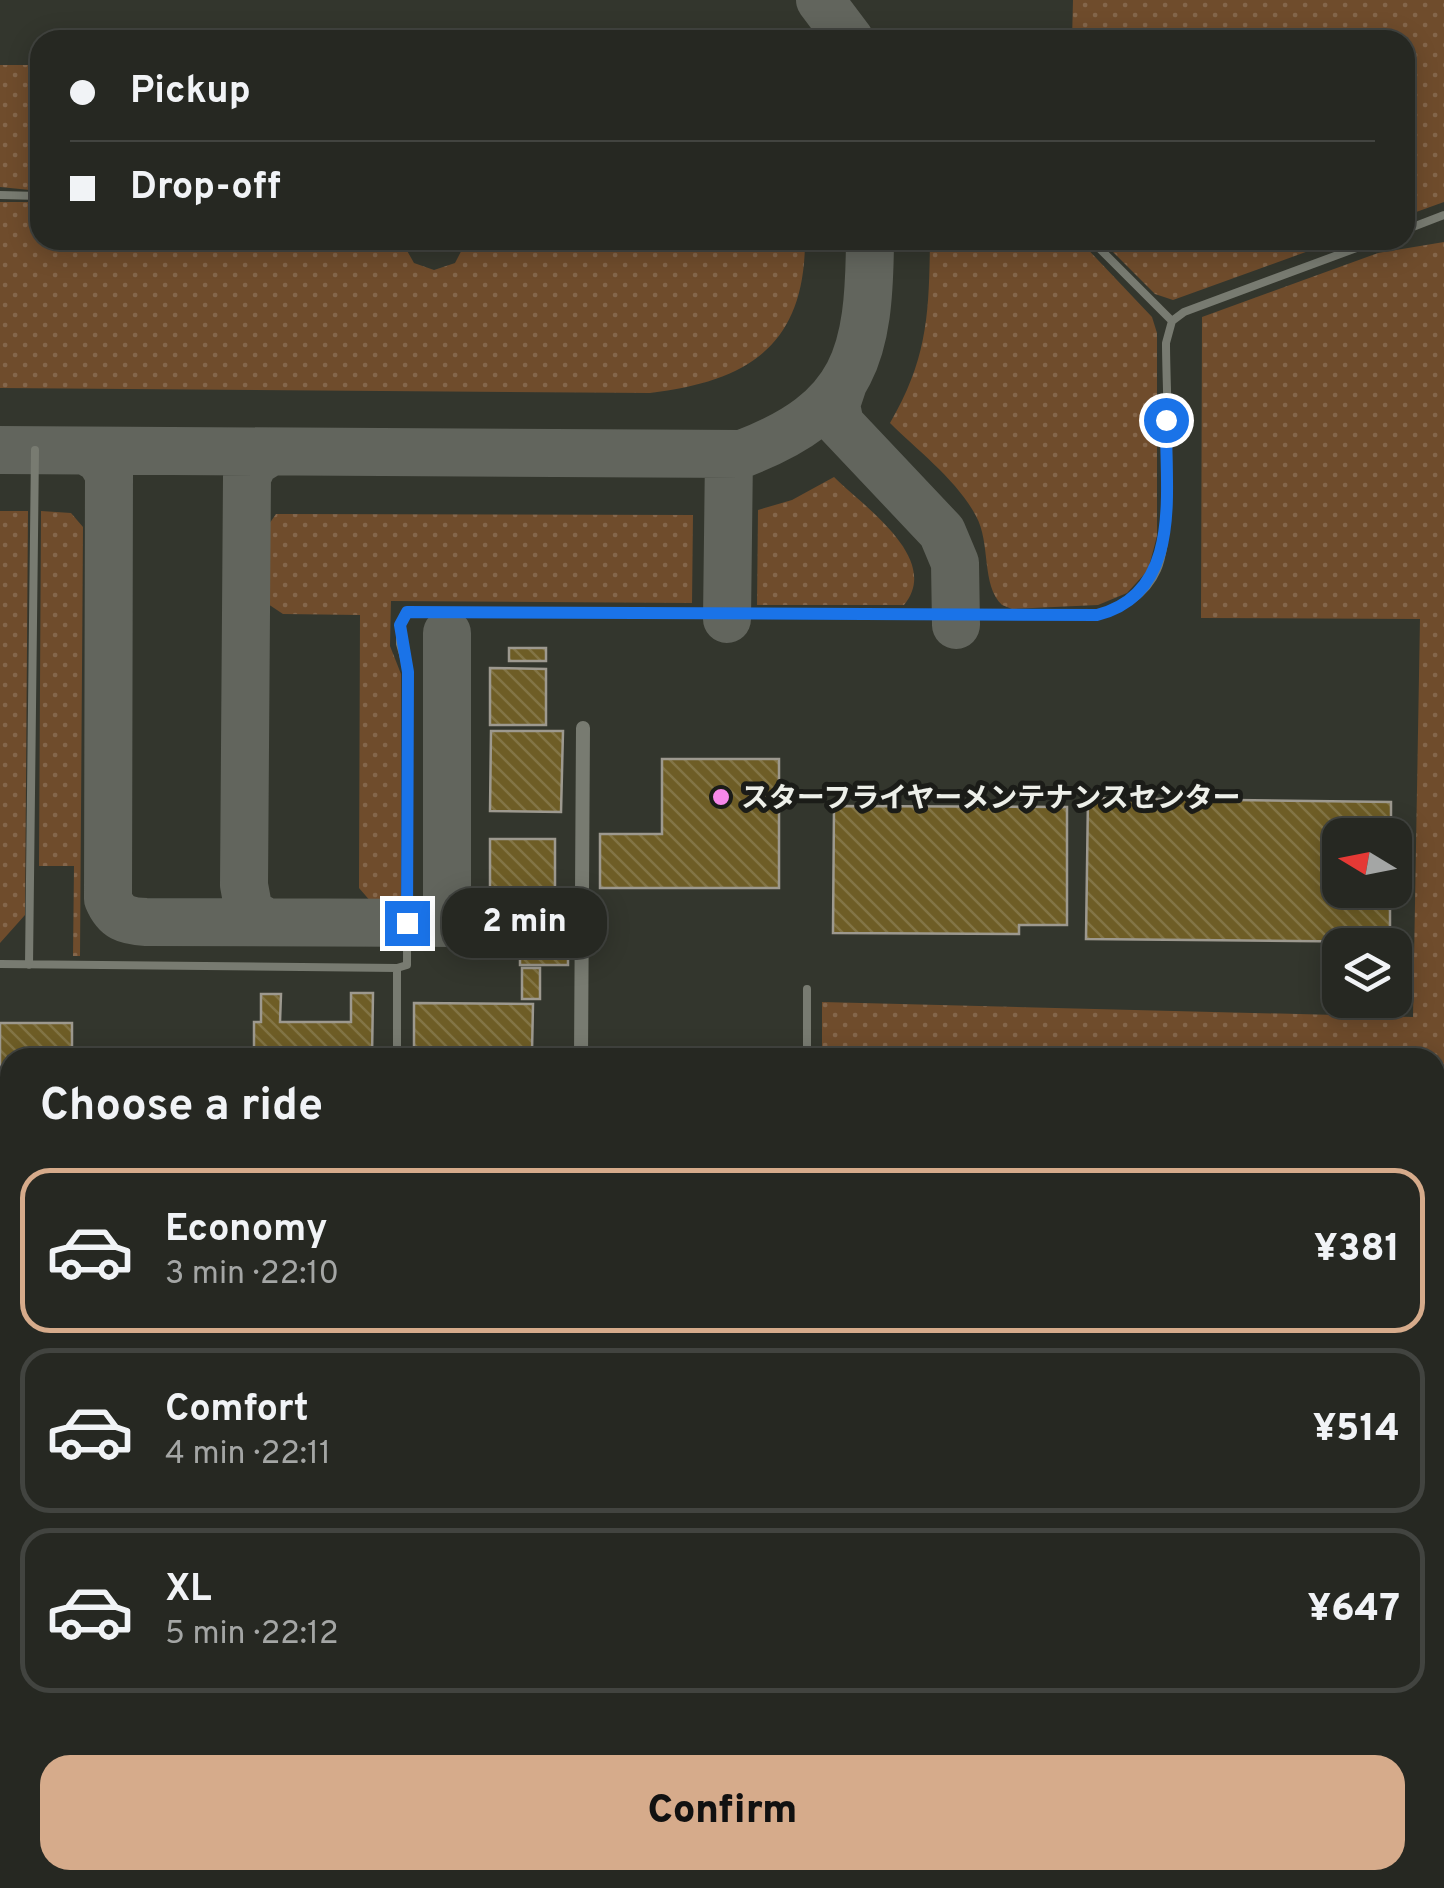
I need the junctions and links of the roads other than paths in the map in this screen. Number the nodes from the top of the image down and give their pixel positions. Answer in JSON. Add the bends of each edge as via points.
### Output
{"nodes":[{"id":1,"x":0,"y":196,"type":"edge"},
{"id":2,"x":30,"y":196,"type":"edge"},
{"id":3,"x":1444,"y":215,"type":"edge"},
{"id":4,"x":1415,"y":226,"type":"edge"},
{"id":5,"x":1100,"y":250,"type":"edge"},
{"id":6,"x":1351,"y":250,"type":"edge"},
{"id":7,"x":1172,"y":322,"type":"junction"},
{"id":8,"x":35,"y":450,"type":"dead end"},
{"id":9,"x":583,"y":728,"type":"dead end"},
{"id":10,"x":0,"y":964,"type":"edge"},
{"id":11,"x":29,"y":964,"type":"junction"},
{"id":12,"x":398,"y":968,"type":"junction"},
{"id":13,"x":807,"y":989,"type":"dead end"},
{"id":14,"x":397,"y":1048,"type":"edge"},
{"id":15,"x":581,"y":1048,"type":"edge"},
{"id":16,"x":806,"y":1048,"type":"edge"}],
"edges":[{"from":1,"to":2,"type":"lane"},
{"from":3,"to":4,"type":"lane"},
{"from":5,"to":7,"type":"lane"},
{"from":6,"to":7,"type":"lane"},
{"from":7,"to":12,"type":"lane","via":[[1166,343],[1165,534],[1149,582],[1116,610],[956,616],[407,612],[400,625],[408,672],[406,965]]},
{"from":8,"to":11,"type":"lane"},
{"from":9,"to":15,"type":"street"},
{"from":10,"to":11,"type":"lane"},
{"from":11,"to":12,"type":"lane"},
{"from":12,"to":14,"type":"lane"},
{"from":13,"to":16,"type":"lane"}]}
